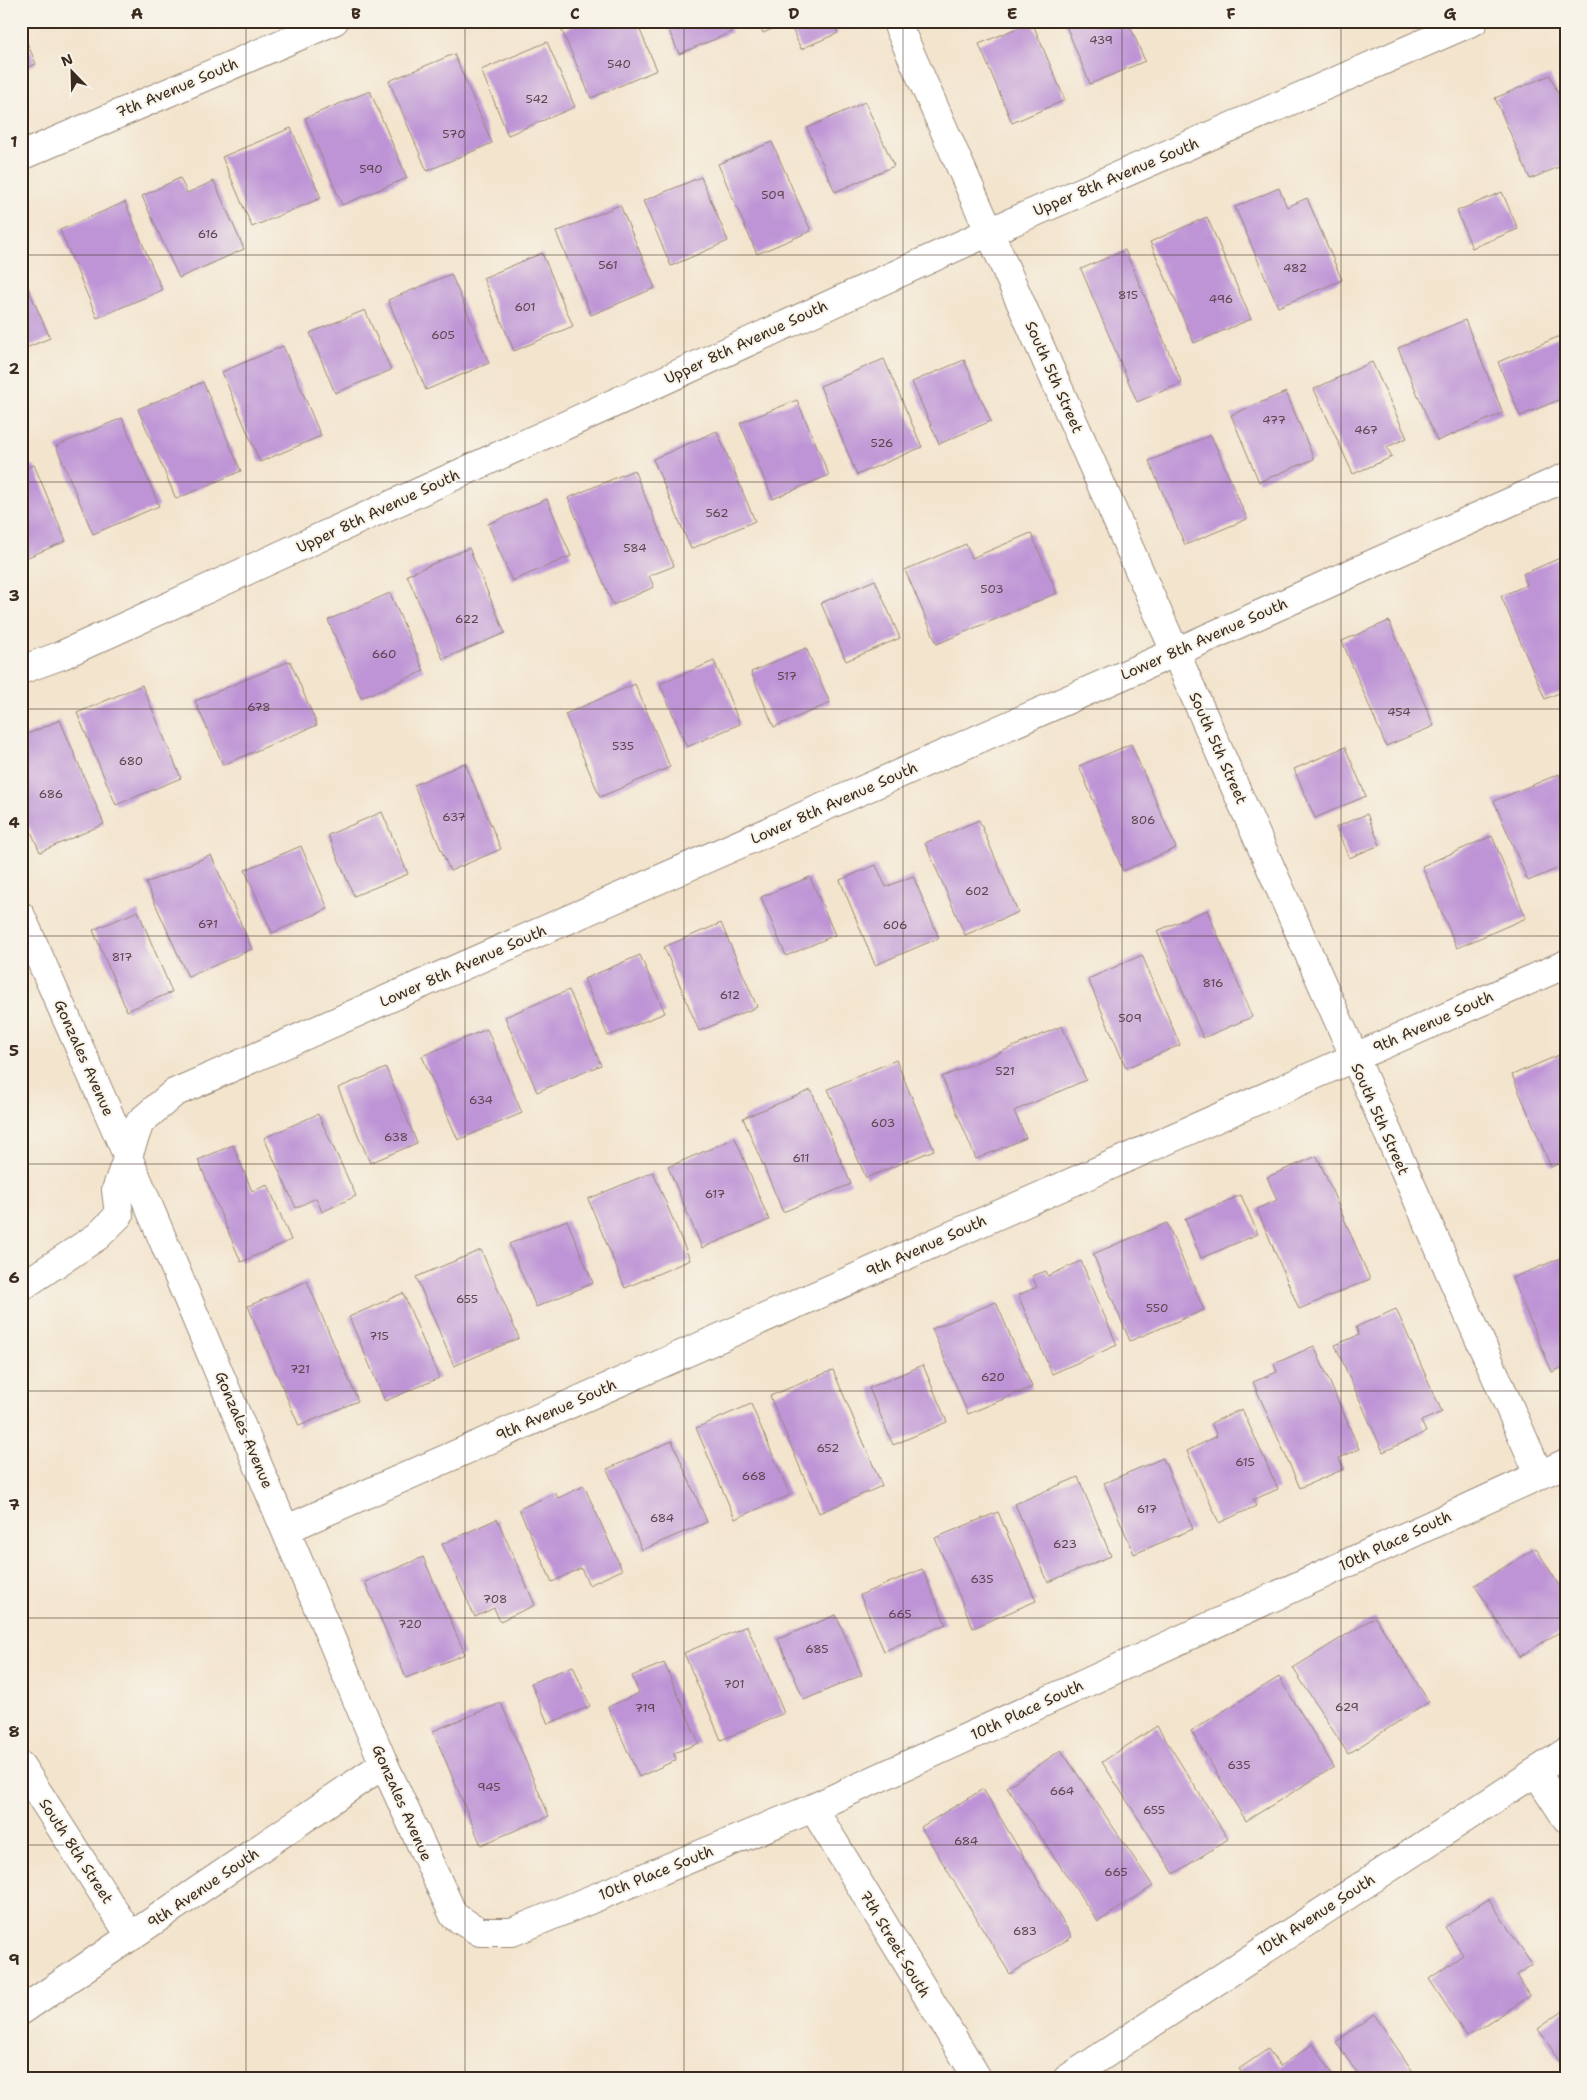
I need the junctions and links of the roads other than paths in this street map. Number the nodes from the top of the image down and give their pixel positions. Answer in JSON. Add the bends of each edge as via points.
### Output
{"nodes":[{"id":1,"x":334,"y":21,"type":"edge"},
{"id":2,"x":896,"y":21,"type":"edge"},
{"id":3,"x":1474,"y":21,"type":"edge"},
{"id":4,"x":21,"y":156,"type":"edge"},
{"id":5,"x":989,"y":232,"type":"junction"},
{"id":6,"x":1566,"y":477,"type":"edge"},
{"id":7,"x":1176,"y":652,"type":"junction"},
{"id":8,"x":21,"y":670,"type":"edge"},
{"id":9,"x":21,"y":916,"type":"edge"},
{"id":10,"x":1566,"y":964,"type":"edge"},
{"id":11,"x":1353,"y":1057,"type":"junction"},
{"id":12,"x":128,"y":1157,"type":"junction"},
{"id":13,"x":21,"y":1287,"type":"edge"},
{"id":14,"x":1566,"y":1463,"type":"edge"},
{"id":15,"x":1538,"y":1474,"type":"junction"},
{"id":16,"x":286,"y":1529,"type":"junction"},
{"id":17,"x":1566,"y":1752,"type":"edge"},
{"id":18,"x":384,"y":1764,"type":"junction"},
{"id":19,"x":21,"y":1766,"type":"edge"},
{"id":20,"x":1536,"y":1772,"type":"junction"},
{"id":21,"x":813,"y":1808,"type":"junction"},
{"id":22,"x":1566,"y":1818,"type":"edge"},
{"id":23,"x":480,"y":1932,"type":"joint"},
{"id":24,"x":131,"y":1937,"type":"junction"},
{"id":25,"x":21,"y":2011,"type":"edge"},
{"id":26,"x":978,"y":2079,"type":"edge"},
{"id":27,"x":1067,"y":2079,"type":"edge"}],
"edges":[{"from":1,"to":4,"type":"street","name":"7th Avenue South"},
{"from":2,"to":5,"type":"street","name":"South 5th Street"},
{"from":3,"to":5,"type":"street","name":"Upper 8th Avenue South"},
{"from":5,"to":7,"type":"street","name":"South 5th Street"},
{"from":5,"to":8,"type":"street","name":"Upper 8th Avenue South","via":[[62,655]]},
{"from":6,"to":7,"type":"street","name":"Lower 8th Avenue South"},
{"from":7,"to":11,"type":"street","name":"South 5th Street"},
{"from":7,"to":12,"type":"street","name":"Lower 8th Avenue South","via":[[174,1093],[140,1122]]},
{"from":9,"to":12,"type":"street","name":"Gonzales Avenue"},
{"from":10,"to":11,"type":"street","name":"9th Avenue South"},
{"from":11,"to":15,"type":"street","name":"South 5th Street"},
{"from":11,"to":16,"type":"street","name":"9th Avenue South"},
{"from":12,"to":13,"type":"street","name":"Lower 8th Avenue South","via":[[116,1190],[119,1216],[98,1236]]},
{"from":12,"to":16,"type":"street","name":"Gonzales Avenue"},
{"from":14,"to":15,"type":"street","name":"10th Place South"},
{"from":15,"to":21,"type":"street","name":"10th Place South"},
{"from":16,"to":18,"type":"street","name":"Gonzales Avenue"},
{"from":17,"to":20,"type":"street","name":"10th Avenue South"},
{"from":18,"to":23,"type":"street","name":"Gonzales Avenue","via":[[454,1916]]},
{"from":18,"to":24,"type":"street","name":"9th Avenue South"},
{"from":19,"to":24,"type":"street","name":"South 8th Street"},
{"from":20,"to":22,"type":"street"},
{"from":20,"to":27,"type":"street","name":"10th Avenue South"},
{"from":21,"to":23,"type":"street","name":"10th Place South","via":[[512,1932]]},
{"from":21,"to":26,"type":"street","name":"7th Street South"},
{"from":24,"to":25,"type":"street","name":"9th Avenue South"}]}
